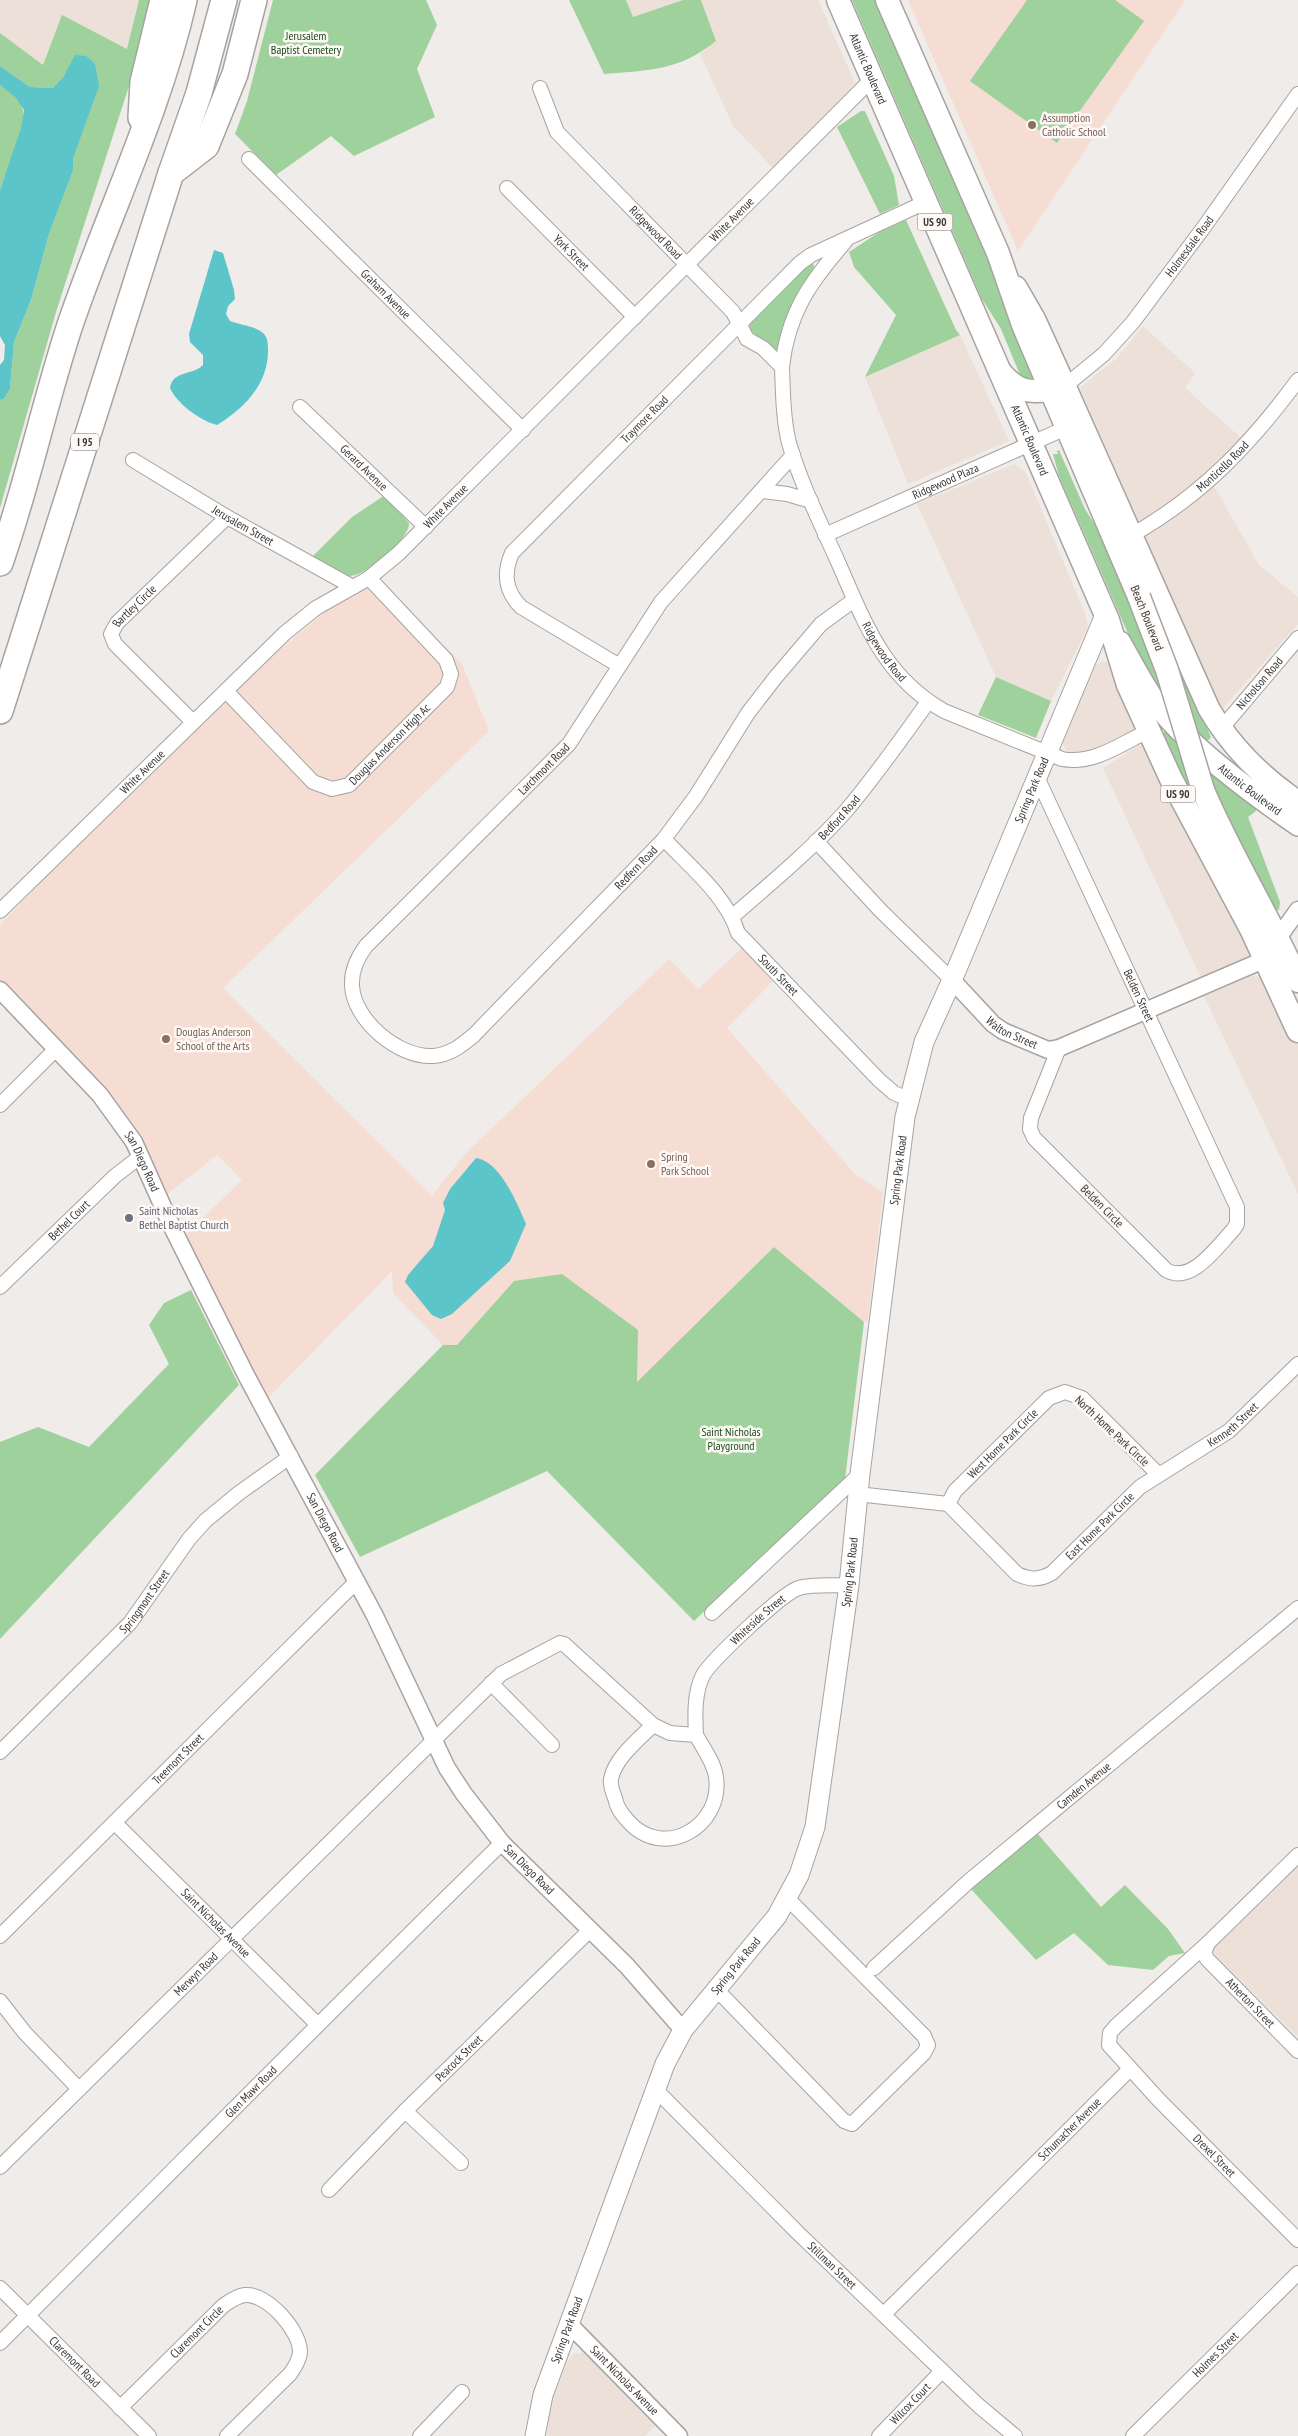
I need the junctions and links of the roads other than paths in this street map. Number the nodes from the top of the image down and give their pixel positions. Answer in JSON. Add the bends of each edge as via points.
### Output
{"nodes":[{"id":1,"x":163,"y":0,"type":"edge"},
{"id":2,"x":184,"y":0,"type":"edge"},
{"id":3,"x":224,"y":0,"type":"edge"},
{"id":4,"x":254,"y":0,"type":"edge"},
{"id":5,"x":838,"y":0,"type":"edge"},
{"id":6,"x":887,"y":0,"type":"edge"},
{"id":7,"x":873,"y":78,"type":"junction"},
{"id":8,"x":540,"y":88,"type":"dead end"},
{"id":9,"x":1298,"y":94,"type":"edge"},
{"id":10,"x":138,"y":148,"type":"junction"},
{"id":11,"x":249,"y":158,"type":"dead end"},
{"id":12,"x":171,"y":173,"type":"junction"},
{"id":13,"x":507,"y":188,"type":"dead end"},
{"id":14,"x":926,"y":202,"type":"junction"},
{"id":15,"x":849,"y":238,"type":"junction"},
{"id":16,"x":686,"y":265,"type":"junction"},
{"id":17,"x":635,"y":317,"type":"junction"},
{"id":18,"x":740,"y":322,"type":"junction"},
{"id":19,"x":782,"y":367,"type":"junction"},
{"id":20,"x":998,"y":369,"type":"junction"},
{"id":21,"x":1298,"y":380,"type":"edge"},
{"id":22,"x":1058,"y":388,"type":"junction"},
{"id":23,"x":300,"y":407,"type":"dead end"},
{"id":24,"x":1066,"y":428,"type":"junction"},
{"id":25,"x":523,"y":430,"type":"junction"},
{"id":26,"x":1032,"y":445,"type":"junction"},
{"id":27,"x":793,"y":455,"type":"junction"},
{"id":28,"x":134,"y":460,"type":"dead end"},
{"id":29,"x":762,"y":491,"type":"junction"},
{"id":30,"x":811,"y":501,"type":"junction"},
{"id":31,"x":227,"y":517,"type":"junction"},
{"id":32,"x":426,"y":527,"type":"junction"},
{"id":33,"x":1132,"y":535,"type":"junction"},
{"id":34,"x":825,"y":536,"type":"junction"},
{"id":35,"x":0,"y":563,"type":"edge"},
{"id":36,"x":369,"y":578,"type":"junction"},
{"id":37,"x":353,"y":587,"type":"junction"},
{"id":38,"x":854,"y":600,"type":"junction"},
{"id":39,"x":1106,"y":617,"type":"junction"},
{"id":40,"x":1298,"y":638,"type":"edge"},
{"id":41,"x":618,"y":666,"type":"junction"},
{"id":42,"x":1130,"y":669,"type":"junction"},
{"id":43,"x":1080,"y":674,"type":"junction"},
{"id":44,"x":226,"y":691,"type":"junction"},
{"id":45,"x":928,"y":702,"type":"junction"},
{"id":46,"x":0,"y":712,"type":"edge"},
{"id":47,"x":193,"y":722,"type":"junction"},
{"id":48,"x":1221,"y":729,"type":"junction"},
{"id":49,"x":1148,"y":731,"type":"junction"},
{"id":50,"x":1046,"y":754,"type":"junction"},
{"id":51,"x":1037,"y":777,"type":"junction"},
{"id":52,"x":1298,"y":802,"type":"edge"},
{"id":53,"x":1298,"y":825,"type":"edge"},
{"id":54,"x":664,"y":839,"type":"junction"},
{"id":55,"x":816,"y":841,"type":"junction"},
{"id":56,"x":1298,"y":910,"type":"edge"},
{"id":57,"x":0,"y":912,"type":"edge"},
{"id":58,"x":733,"y":916,"type":"junction"},
{"id":59,"x":1278,"y":938,"type":"junction"},
{"id":60,"x":1266,"y":959,"type":"junction"},
{"id":61,"x":952,"y":980,"type":"junction"},
{"id":62,"x":1298,"y":981,"type":"edge"},
{"id":63,"x":0,"y":990,"type":"edge"},
{"id":64,"x":1146,"y":1013,"type":"junction"},
{"id":65,"x":374,"y":1027,"type":"joint"},
{"id":66,"x":1298,"y":1031,"type":"edge"},
{"id":67,"x":1059,"y":1048,"type":"junction"},
{"id":68,"x":56,"y":1049,"type":"junction"},
{"id":69,"x":908,"y":1099,"type":"junction"},
{"id":70,"x":0,"y":1106,"type":"edge"},
{"id":71,"x":141,"y":1156,"type":"junction"},
{"id":72,"x":1239,"y":1215,"type":"joint"},
{"id":73,"x":0,"y":1287,"type":"edge"},
{"id":74,"x":1298,"y":1364,"type":"edge"},
{"id":75,"x":1065,"y":1392,"type":"joint"},
{"id":76,"x":291,"y":1456,"type":"junction"},
{"id":77,"x":860,"y":1474,"type":"junction"},
{"id":78,"x":1158,"y":1474,"type":"junction"},
{"id":79,"x":858,"y":1494,"type":"junction"},
{"id":80,"x":948,"y":1504,"type":"junction"},
{"id":81,"x":357,"y":1581,"type":"junction"},
{"id":82,"x":848,"y":1585,"type":"junction"},
{"id":83,"x":1298,"y":1608,"type":"edge"},
{"id":84,"x":712,"y":1614,"type":"dead end"},
{"id":85,"x":491,"y":1683,"type":"junction"},
{"id":86,"x":653,"y":1725,"type":"junction"},
{"id":87,"x":696,"y":1735,"type":"junction"},
{"id":88,"x":434,"y":1739,"type":"junction"},
{"id":89,"x":552,"y":1745,"type":"dead end"},
{"id":90,"x":0,"y":1752,"type":"edge"},
{"id":91,"x":115,"y":1823,"type":"junction"},
{"id":92,"x":502,"y":1842,"type":"junction"},
{"id":93,"x":1298,"y":1855,"type":"edge"},
{"id":94,"x":787,"y":1898,"type":"junction"},
{"id":95,"x":590,"y":1930,"type":"junction"},
{"id":96,"x":0,"y":1936,"type":"edge"},
{"id":97,"x":232,"y":1938,"type":"junction"},
{"id":98,"x":1206,"y":1948,"type":"junction"},
{"id":99,"x":874,"y":1968,"type":"dead end"},
{"id":100,"x":717,"y":1990,"type":"junction"},
{"id":101,"x":0,"y":2001,"type":"edge"},
{"id":102,"x":317,"y":2024,"type":"junction"},
{"id":103,"x":684,"y":2030,"type":"junction"},
{"id":104,"x":1298,"y":2051,"type":"edge"},
{"id":105,"x":1130,"y":2069,"type":"junction"},
{"id":106,"x":79,"y":2089,"type":"junction"},
{"id":107,"x":655,"y":2089,"type":"junction"},
{"id":108,"x":405,"y":2111,"type":"junction"},
{"id":109,"x":461,"y":2163,"type":"dead end"},
{"id":110,"x":0,"y":2167,"type":"edge"},
{"id":111,"x":329,"y":2190,"type":"dead end"},
{"id":112,"x":1298,"y":2240,"type":"edge"},
{"id":113,"x":1298,"y":2273,"type":"edge"},
{"id":114,"x":0,"y":2288,"type":"edge"},
{"id":115,"x":884,"y":2314,"type":"junction"},
{"id":116,"x":28,"y":2316,"type":"junction"},
{"id":117,"x":569,"y":2324,"type":"junction"},
{"id":118,"x":0,"y":2343,"type":"edge"},
{"id":119,"x":942,"y":2371,"type":"junction"},
{"id":120,"x":462,"y":2392,"type":"dead end"},
{"id":121,"x":120,"y":2408,"type":"junction"},
{"id":122,"x":149,"y":2436,"type":"edge"},
{"id":123,"x":227,"y":2436,"type":"edge"},
{"id":124,"x":420,"y":2436,"type":"edge"},
{"id":125,"x":535,"y":2436,"type":"edge"},
{"id":126,"x":679,"y":2436,"type":"edge"},
{"id":127,"x":879,"y":2436,"type":"edge"},
{"id":128,"x":1015,"y":2436,"type":"edge"},
{"id":129,"x":1134,"y":2436,"type":"edge"}],
"edges":[{"from":1,"to":10,"type":"highway","via":[[143,82]]},
{"from":2,"to":10,"type":"highway","via":[[161,86]]},
{"from":3,"to":12,"type":"highway","number":"I 95","via":[[199,93]]},
{"from":4,"to":12,"type":"highway","via":[[235,74],[206,146]]},
{"from":5,"to":7,"type":"highway","name":"Atlantic Boulevard","number":"US 90"},
{"from":6,"to":22,"type":"highway","name":"Beach Boulevard","number":"US 90","via":[[998,253],[1023,325]]},
{"from":7,"to":14,"type":"highway","name":"Atlantic Boulevard","number":"US 90"},
{"from":7,"to":16,"type":"street","name":"White Avenue"},
{"from":8,"to":16,"type":"street","name":"Ridgewood Road","via":[[557,132]]},
{"from":9,"to":22,"type":"street","name":"Holmesdale Road","via":[[1132,322],[1104,354]]},
{"from":10,"to":35,"type":"highway","via":[[70,327]]},
{"from":11,"to":25,"type":"street","name":"Graham Avenue"},
{"from":12,"to":46,"type":"highway","number":"I 95"},
{"from":13,"to":17,"type":"street","name":"York Street"},
{"from":14,"to":15,"type":"street","name":"Traymore Road"},
{"from":14,"to":20,"type":"highway","name":"Atlantic Boulevard","number":"US 90"},
{"from":15,"to":18,"type":"street","name":"Traymore Road","via":[[800,263]]},
{"from":15,"to":19,"type":"street","name":"Ridgewood Road","via":[[802,297],[784,343]]},
{"from":16,"to":17,"type":"street","name":"White Avenue"},
{"from":16,"to":18,"type":"street","name":"Ridgewood Road"},
{"from":17,"to":25,"type":"street","name":"White Avenue"},
{"from":18,"to":19,"type":"street","name":"Ridgewood Road","via":[[747,338],[763,348]]},
{"from":18,"to":41,"type":"street","name":"Traymore Road","via":[[512,553],[508,564],[508,588],[521,607]]},
{"from":19,"to":27,"type":"street","name":"Ridgewood Road","via":[[784,414]]},
{"from":20,"to":22,"type":"highway","via":[[1019,390]]},
{"from":20,"to":26,"type":"highway","name":"Atlantic Boulevard","number":"US 90"},
{"from":21,"to":33,"type":"street","name":"Monticello Road","via":[[1256,435],[1212,479],[1183,503]]},
{"from":22,"to":24,"type":"highway","name":"Beach Boulevard","number":"US 90"},
{"from":22,"to":33,"type":"main road","name":"Atlantic Boulevard"},
{"from":23,"to":32,"type":"street","name":"Gerard Avenue"},
{"from":24,"to":26,"type":"street","name":"Ridgewood Plaza"},
{"from":24,"to":59,"type":"highway","name":"Beach Boulevard","number":"US 90","bridge":true,"via":[[1167,670],[1203,790],[1234,858]]},
{"from":25,"to":32,"type":"street","name":"White Avenue"},
{"from":26,"to":34,"type":"street","name":"Ridgewood Plaza"},
{"from":26,"to":39,"type":"highway","name":"Atlantic Boulevard","number":"US 90"},
{"from":27,"to":29,"type":"street","name":"Larchmont Road"},
{"from":27,"to":30,"type":"street","name":"Ridgewood Road"},
{"from":28,"to":31,"type":"street","name":"Jerusalem Street"},
{"from":29,"to":30,"type":"street"},
{"from":29,"to":41,"type":"street","name":"Larchmont Road","via":[[661,602]]},
{"from":30,"to":34,"type":"street","name":"Ridgewood Road"},
{"from":31,"to":37,"type":"street","name":"Jerusalem Street"},
{"from":31,"to":47,"type":"street","name":"Bartley Circle","via":[[117,623],[111,634],[115,644]]},
{"from":32,"to":36,"type":"street","name":"White Avenue"},
{"from":33,"to":48,"type":"main road","name":"Atlantic Boulevard","via":[[1199,690]]},
{"from":34,"to":38,"type":"street","name":"Ridgewood Road"},
{"from":36,"to":37,"type":"street","name":"White Avenue"},
{"from":36,"to":44,"type":"street","name":"Douglas Anderson High Ac","via":[[446,660],[451,674],[447,687],[349,785],[332,789],[313,782]]},
{"from":37,"to":44,"type":"street","name":"White Avenue","via":[[300,620]]},
{"from":38,"to":45,"type":"street","name":"Ridgewood Road","via":[[871,637],[888,663]]},
{"from":38,"to":54,"type":"street","name":"Redfern Road","via":[[821,624],[775,678],[743,720],[696,796]]},
{"from":39,"to":42,"type":"highway","number":"US 90"},
{"from":39,"to":43,"type":"main road","name":"Spring Park Road"},
{"from":40,"to":48,"type":"street","name":"Nicholson Road"},
{"from":41,"to":65,"type":"street","name":"Larchmont Road","via":[[565,749],[359,956],[352,986],[361,1012]]},
{"from":42,"to":43,"type":"main road","name":"Spring Park Road","via":[[1103,656],[1091,662]]},
{"from":42,"to":49,"type":"highway","number":"US 90","via":[[1128,685]]},
{"from":42,"to":53,"type":"main road","name":"Atlantic Boulevard","via":[[1184,733],[1236,779]]},
{"from":43,"to":50,"type":"main road","name":"Spring Park Road"},
{"from":44,"to":47,"type":"street","name":"White Avenue"},
{"from":45,"to":50,"type":"street","name":"Ridgewood Road"},
{"from":45,"to":55,"type":"street","name":"Bedford Road","via":[[864,790]]},
{"from":47,"to":57,"type":"street","name":"White Avenue"},
{"from":48,"to":52,"type":"main road","name":"Atlantic Boulevard","via":[[1263,776]]},
{"from":49,"to":50,"type":"street","name":"Ridgewood Road","via":[[1090,759],[1073,761]]},
{"from":49,"to":60,"type":"highway","number":"US 90","via":[[1191,820]]},
{"from":50,"to":51,"type":"main road","name":"Spring Park Road"},
{"from":51,"to":61,"type":"main road","name":"Spring Park Road"},
{"from":51,"to":64,"type":"street","name":"Belden Street"},
{"from":54,"to":58,"type":"street","name":"South Street"},
{"from":54,"to":65,"type":"street","name":"Redfern Road","via":[[461,1046],[434,1056],[417,1055],[403,1050]]},
{"from":55,"to":58,"type":"street","name":"Bedford Road"},
{"from":55,"to":61,"type":"street","name":"Walton Street"},
{"from":56,"to":59,"type":"street"},
{"from":58,"to":69,"type":"street","name":"South Street","via":[[738,933],[786,984],[879,1080],[894,1093]]},
{"from":59,"to":60,"type":"main road"},
{"from":59,"to":62,"type":"highway","name":"Beach Boulevard","number":"US 90"},
{"from":60,"to":64,"type":"street"},
{"from":60,"to":66,"type":"highway","number":"US 90"},
{"from":61,"to":67,"type":"street","name":"Walton Street","via":[[1003,1031],[1048,1050]]},
{"from":61,"to":69,"type":"main road","name":"Spring Park Road","via":[[924,1042]]},
{"from":63,"to":68,"type":"street","name":"San Diego Road"},
{"from":64,"to":67,"type":"street"},
{"from":64,"to":72,"type":"street","name":"Belden Street"},
{"from":67,"to":72,"type":"street","name":"Belden Circle","via":[[1031,1118],[1030,1129],[1034,1138],[1166,1270],[1178,1275],[1192,1271],[1233,1230]]},
{"from":68,"to":70,"type":"street"},
{"from":68,"to":71,"type":"street","name":"San Diego Road","via":[[114,1112]]},
{"from":69,"to":77,"type":"main road","name":"Spring Park Road"},
{"from":71,"to":73,"type":"street","name":"Bethel Court","via":[[115,1176]]},
{"from":71,"to":76,"type":"street","name":"San Diego Road","via":[[175,1234]]},
{"from":74,"to":78,"type":"street","name":"Kenneth Street","via":[[1230,1431]]},
{"from":75,"to":78,"type":"street","name":"North Home Park Circle","via":[[1082,1398]]},
{"from":75,"to":80,"type":"street","name":"West Home Park Circle","via":[[1049,1398],[955,1491]]},
{"from":76,"to":81,"type":"street","name":"San Diego Road"},
{"from":76,"to":90,"type":"street","name":"Springmont Street","via":[[205,1521],[130,1624]]},
{"from":77,"to":79,"type":"main road","name":"Spring Park Road"},
{"from":77,"to":84,"type":"street"},
{"from":78,"to":80,"type":"street","name":"East Home Park Circle","via":[[1043,1578],[1026,1578],[1017,1574]]},
{"from":79,"to":80,"type":"street"},
{"from":79,"to":82,"type":"main road","name":"Spring Park Road"},
{"from":81,"to":88,"type":"street","name":"San Diego Road"},
{"from":81,"to":91,"type":"street","name":"Treemont Street"},
{"from":82,"to":87,"type":"street","name":"Whiteside Street","via":[[799,1588],[776,1602],[703,1675],[696,1699]]},
{"from":82,"to":94,"type":"main road","name":"Spring Park Road","via":[[814,1827],[799,1875]]},
{"from":83,"to":99,"type":"street","name":"Camden Avenue","via":[[969,1881]]},
{"from":85,"to":86,"type":"street","via":[[501,1674],[560,1643],[564,1644]]},
{"from":85,"to":88,"type":"street"},
{"from":85,"to":89,"type":"street"},
{"from":86,"to":87,"type":"street","via":[[670,1733]]},
{"from":86,"to":87,"type":"street","via":[[619,1762],[611,1780],[617,1809],[632,1826],[651,1838],[676,1838],[691,1832],[715,1803],[716,1776]]},
{"from":88,"to":92,"type":"street","name":"San Diego Road","via":[[464,1794]]},
{"from":88,"to":97,"type":"street","name":"Merwyn Road"},
{"from":91,"to":96,"type":"street","name":"Treemont Street"},
{"from":91,"to":97,"type":"street","name":"Saint Nicholas Avenue"},
{"from":92,"to":95,"type":"street","name":"San Diego Road"},
{"from":92,"to":102,"type":"street","name":"Glen Mawr Road"},
{"from":93,"to":98,"type":"street"},
{"from":94,"to":100,"type":"main road","name":"Spring Park Road","via":[[767,1930]]},
{"from":94,"to":100,"type":"street","via":[[924,2036],[928,2045],[924,2053],[852,2124],[844,2122]]},
{"from":95,"to":103,"type":"street","name":"San Diego Road"},
{"from":95,"to":108,"type":"street","name":"Peacock Street"},
{"from":97,"to":102,"type":"street","name":"Saint Nicholas Avenue"},
{"from":97,"to":106,"type":"street","name":"Merwyn Road"},
{"from":98,"to":104,"type":"street","name":"Atherton Street","via":[[1207,1959]]},
{"from":98,"to":105,"type":"street","via":[[1110,2033],[1109,2045]]},
{"from":100,"to":103,"type":"main road","name":"Spring Park Road"},
{"from":101,"to":106,"type":"street","via":[[24,2034]]},
{"from":102,"to":116,"type":"street","name":"Glen Mawr Road"},
{"from":103,"to":107,"type":"main road","name":"Spring Park Road"},
{"from":105,"to":112,"type":"street","name":"Drexel Street"},
{"from":105,"to":115,"type":"street","name":"Schumacher Avenue"},
{"from":106,"to":110,"type":"street","name":"Merwyn Road"},
{"from":107,"to":115,"type":"street","name":"Stillman Street"},
{"from":107,"to":117,"type":"main road","name":"Spring Park Road"},
{"from":108,"to":109,"type":"street"},
{"from":108,"to":111,"type":"street","name":"Peacock Street"},
{"from":113,"to":129,"type":"street","name":"Holmes Street"},
{"from":114,"to":116,"type":"street","name":"Claremont Road"},
{"from":115,"to":119,"type":"street","name":"Stillman Street"},
{"from":116,"to":118,"type":"street","name":"Glen Mawr Road"},
{"from":116,"to":121,"type":"street","name":"Claremont Road"},
{"from":117,"to":125,"type":"main road","name":"Spring Park Road","via":[[543,2395]]},
{"from":117,"to":126,"type":"street","name":"Saint Nicholas Avenue"},
{"from":119,"to":127,"type":"street","name":"Wilcox Court"},
{"from":119,"to":128,"type":"street","name":"Stillman Street"},
{"from":120,"to":124,"type":"street"},
{"from":121,"to":122,"type":"street","name":"Claremont Road"},
{"from":121,"to":123,"type":"street","name":"Claremont Circle","via":[[224,2305],[234,2298],[255,2296],[266,2302],[292,2328],[300,2352],[290,2374]]}]}
